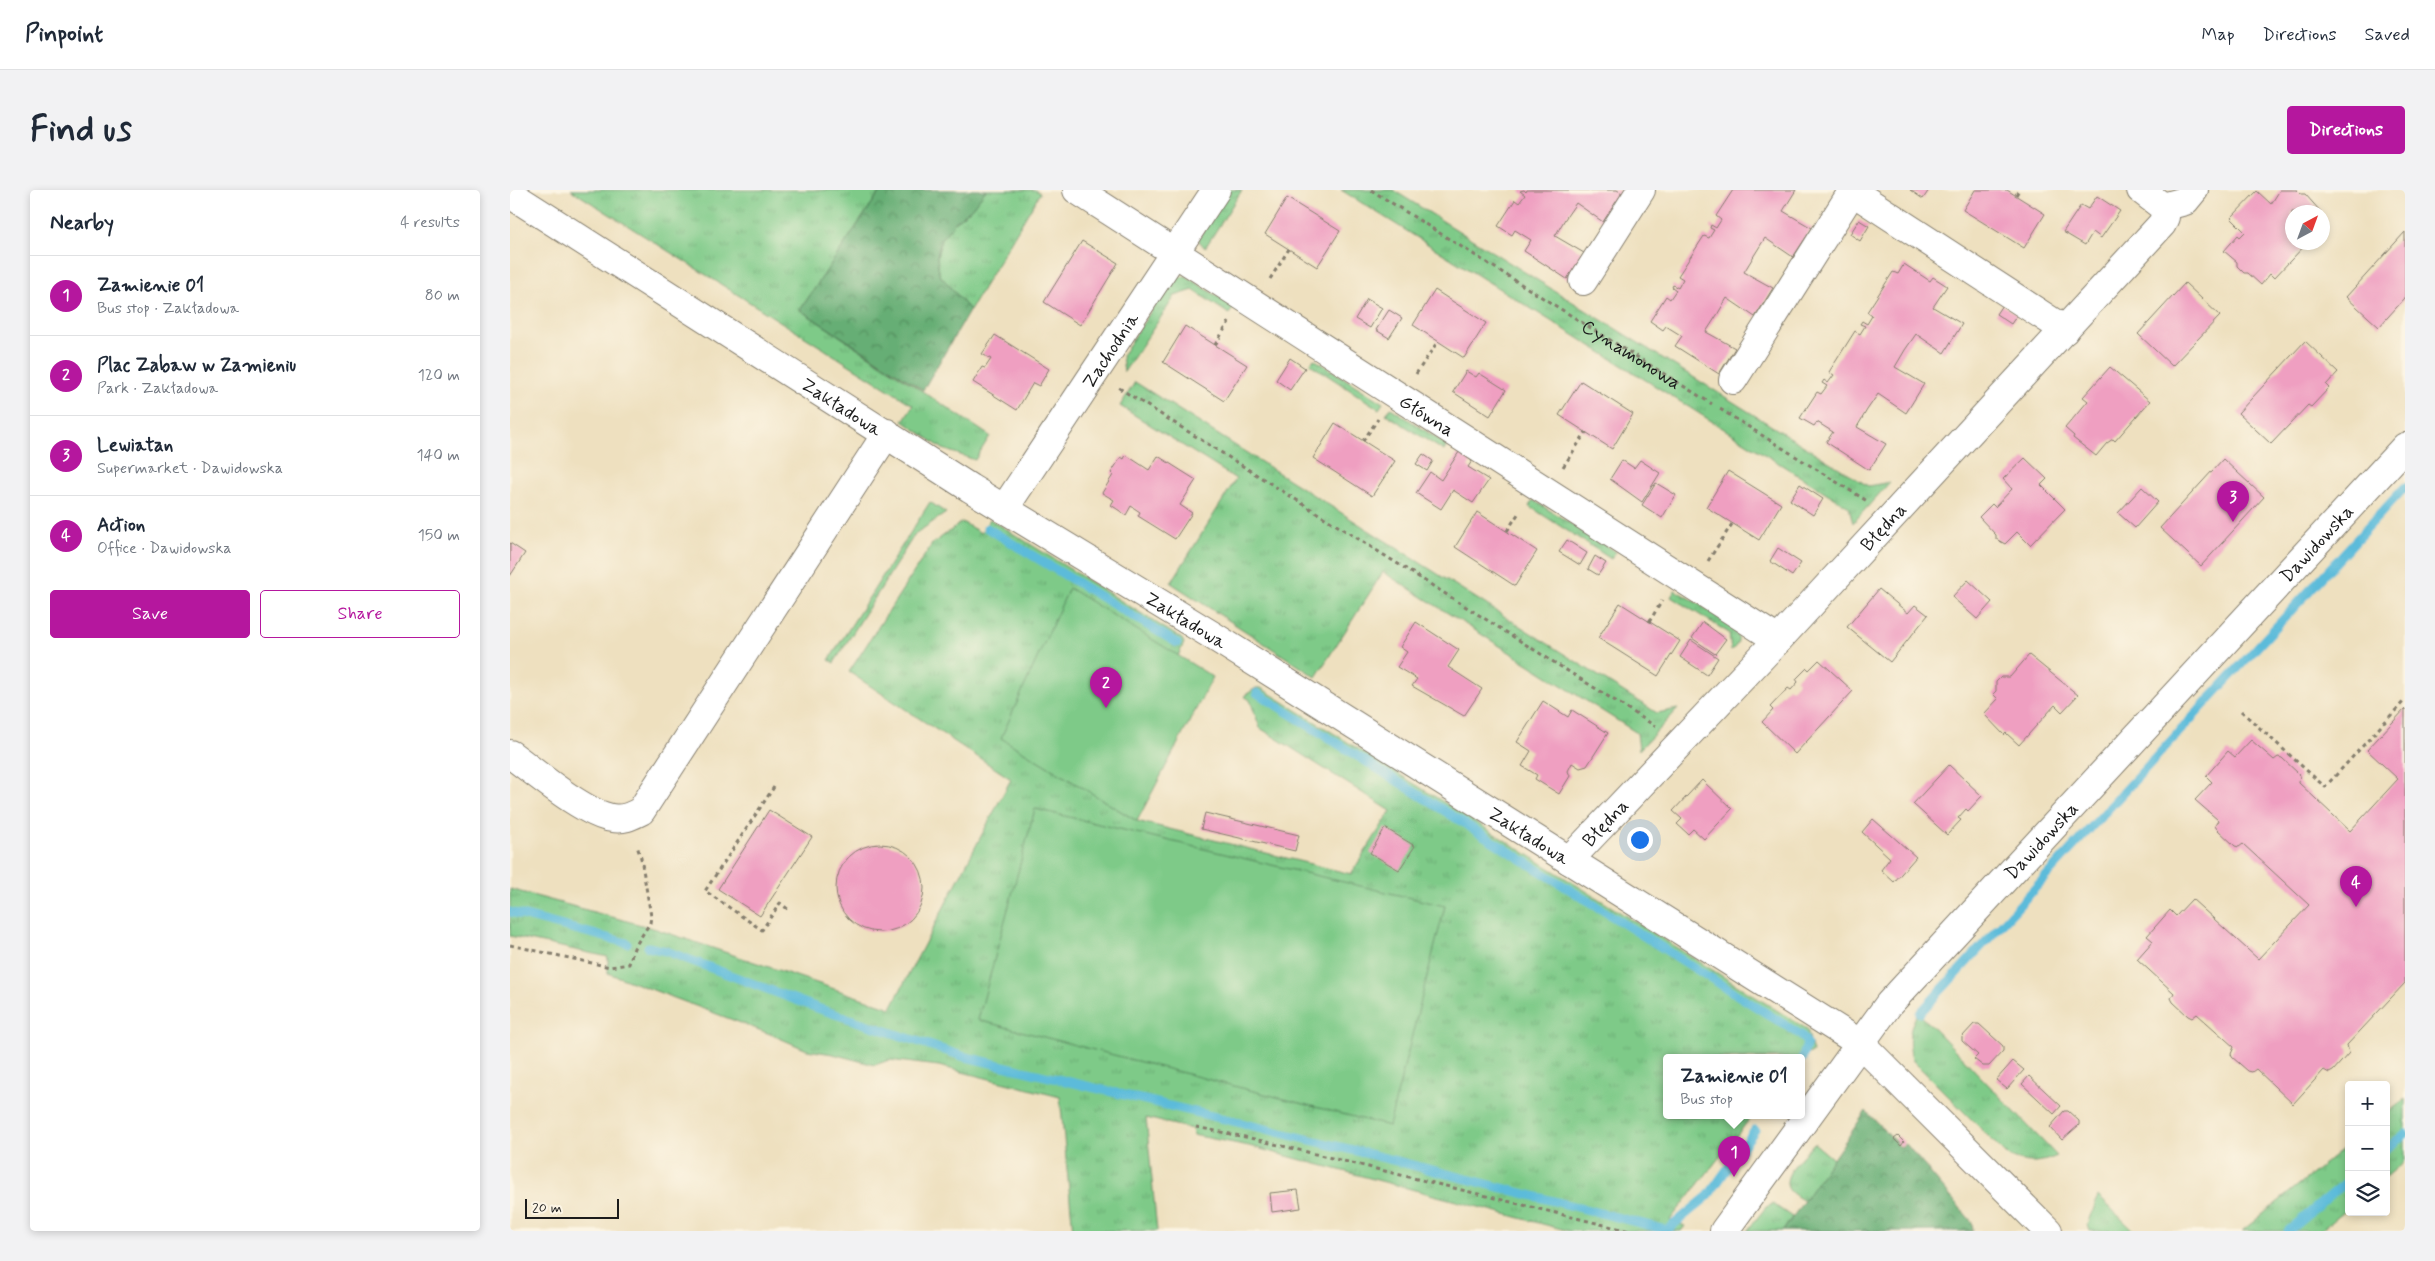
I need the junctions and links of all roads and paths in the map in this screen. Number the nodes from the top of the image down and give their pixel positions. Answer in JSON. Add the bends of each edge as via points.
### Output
{"nodes":[{"id":1,"x":1077,"y":190,"type":"edge"},
{"id":2,"x":1216,"y":190,"type":"edge"},
{"id":3,"x":1371,"y":190,"type":"edge"},
{"id":4,"x":1641,"y":190,"type":"edge"},
{"id":5,"x":2019,"y":190,"type":"edge"},
{"id":6,"x":2141,"y":190,"type":"edge"},
{"id":7,"x":2194,"y":190,"type":"edge"},
{"id":8,"x":1851,"y":191,"type":"edge"},
{"id":9,"x":510,"y":194,"type":"edge"},
{"id":10,"x":2016,"y":196,"type":"dead end"},
{"id":11,"x":2163,"y":207,"type":"junction"},
{"id":12,"x":1289,"y":249,"type":"dead end"},
{"id":13,"x":1175,"y":254,"type":"junction"},
{"id":14,"x":1583,"y":281,"type":"dead end"},
{"id":15,"x":1266,"y":285,"type":"dead end"},
{"id":16,"x":2065,"y":330,"type":"junction"},
{"id":17,"x":1438,"y":341,"type":"dead end"},
{"id":18,"x":1095,"y":373,"type":"junction"},
{"id":19,"x":1414,"y":378,"type":"dead end"},
{"id":20,"x":1733,"y":380,"type":"dead end"},
{"id":21,"x":1586,"y":432,"type":"dead end"},
{"id":22,"x":887,"y":433,"type":"junction"},
{"id":23,"x":2405,"y":447,"type":"edge"},
{"id":24,"x":1561,"y":471,"type":"dead end"},
{"id":25,"x":1004,"y":509,"type":"junction"},
{"id":26,"x":1889,"y":519,"type":"junction"},
{"id":27,"x":1732,"y":524,"type":"dead end"},
{"id":28,"x":1706,"y":565,"type":"dead end"},
{"id":29,"x":1778,"y":640,"type":"junction"},
{"id":30,"x":2405,"y":700,"type":"edge"},
{"id":31,"x":2241,"y":711,"type":"dead end"},
{"id":32,"x":1656,"y":726,"type":"dead end"},
{"id":33,"x":510,"y":754,"type":"edge"},
{"id":34,"x":774,"y":787,"type":"dead end"},
{"id":35,"x":627,"y":818,"type":"junction"},
{"id":36,"x":1569,"y":860,"type":"junction"},
{"id":37,"x":790,"y":910,"type":"dead end"},
{"id":38,"x":510,"y":945,"type":"edge"},
{"id":39,"x":1861,"y":1044,"type":"junction"},
{"id":40,"x":1196,"y":1127,"type":"dead end"},
{"id":41,"x":1629,"y":1231,"type":"edge"},
{"id":42,"x":1724,"y":1231,"type":"edge"},
{"id":43,"x":2048,"y":1231,"type":"edge"}],
"edges":[{"from":1,"to":13,"type":"street","name":"Główna"},
{"from":2,"to":13,"type":"street","name":"Zachodnia"},
{"from":3,"to":26,"type":"path","name":"Cynamonowa","via":[[1874,505]]},
{"from":4,"to":14,"type":"street"},
{"from":5,"to":10,"type":"path"},
{"from":6,"to":11,"type":"street"},
{"from":7,"to":11,"type":"street","via":[[2184,201]]},
{"from":8,"to":16,"type":"street"},
{"from":8,"to":20,"type":"street"},
{"from":9,"to":22,"type":"street","name":"Zakładowa"},
{"from":11,"to":16,"type":"street","name":"Błędna","via":[[2162,224]]},
{"from":12,"to":15,"type":"path"},
{"from":13,"to":18,"type":"street","name":"Zachodnia"},
{"from":13,"to":29,"type":"street","name":"Główna"},
{"from":16,"to":26,"type":"street","name":"Błędna"},
{"from":17,"to":19,"type":"path"},
{"from":18,"to":25,"type":"street","name":"Zachodnia"},
{"from":18,"to":32,"type":"path"},
{"from":21,"to":24,"type":"path"},
{"from":22,"to":25,"type":"street","name":"Zakładowa"},
{"from":22,"to":35,"type":"street","via":[[641,811]]},
{"from":23,"to":39,"type":"street","name":"Dawidowska","via":[[1889,1004]]},
{"from":25,"to":36,"type":"street","name":"Zakładowa","via":[[1202,629]]},
{"from":26,"to":29,"type":"street","name":"Błędna"},
{"from":27,"to":28,"type":"path"},
{"from":29,"to":36,"type":"street","name":"Błędna"},
{"from":30,"to":31,"type":"path","via":[[2326,787]]},
{"from":33,"to":35,"type":"street","via":[[588,809],[611,818]]},
{"from":34,"to":37,"type":"path","via":[[705,891],[762,930],[780,903]]},
{"from":35,"to":38,"type":"path","via":[[641,858],[651,916],[629,964],[610,967]]},
{"from":36,"to":39,"type":"street","name":"Zakładowa"},
{"from":39,"to":42,"type":"street","name":"Dawidowska"},
{"from":39,"to":43,"type":"street"},
{"from":40,"to":41,"type":"path"}]}
